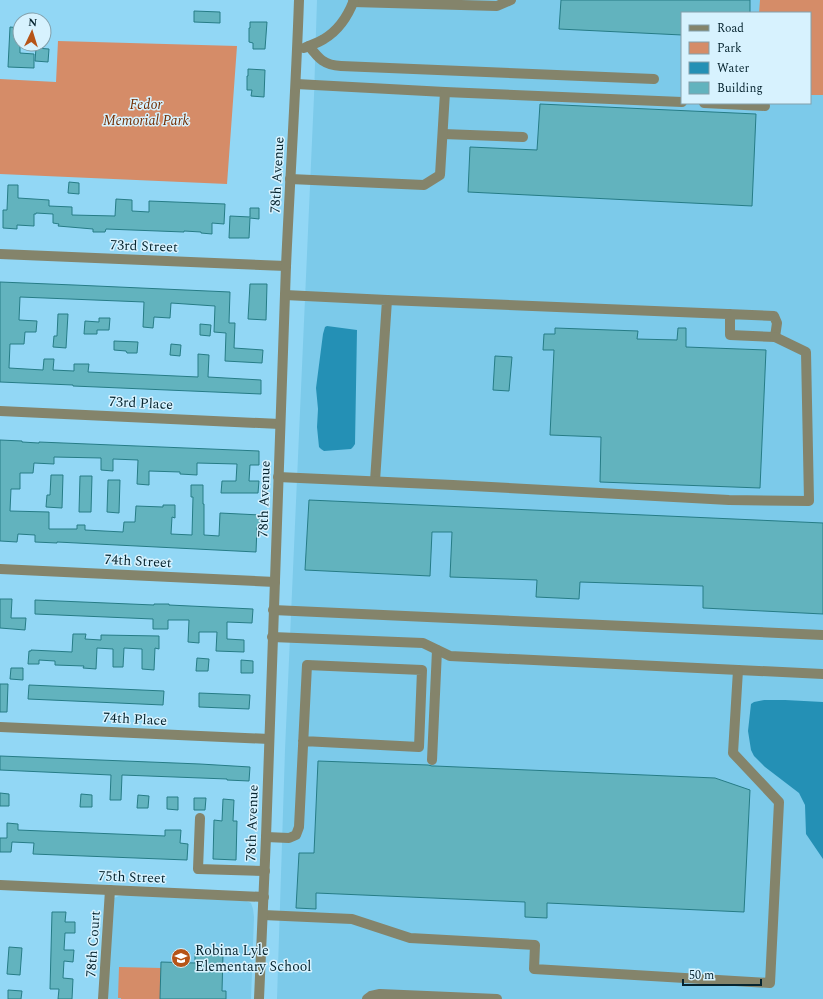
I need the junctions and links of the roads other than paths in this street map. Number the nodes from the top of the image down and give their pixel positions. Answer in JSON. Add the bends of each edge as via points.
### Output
{"nodes":[{"id":1,"x":300,"y":0,"type":"edge"},
{"id":2,"x":511,"y":0,"type":"edge"},
{"id":3,"x":353,"y":1,"type":"edge"},
{"id":4,"x":309,"y":46,"type":"junction"},
{"id":5,"x":298,"y":51,"type":"junction"},
{"id":6,"x":654,"y":79,"type":"dead end"},
{"id":7,"x":296,"y":84,"type":"junction"},
{"id":8,"x":445,"y":92,"type":"junction"},
{"id":9,"x":681,"y":102,"type":"edge"},
{"id":10,"x":724,"y":104,"type":"edge"},
{"id":11,"x":765,"y":106,"type":"dead end"},
{"id":12,"x":443,"y":134,"type":"junction"},
{"id":13,"x":523,"y":137,"type":"dead end"},
{"id":14,"x":290,"y":180,"type":"junction"},
{"id":15,"x":0,"y":254,"type":"edge"},
{"id":16,"x":286,"y":266,"type":"junction"},
{"id":17,"x":285,"y":295,"type":"junction"},
{"id":18,"x":388,"y":300,"type":"junction"},
{"id":19,"x":730,"y":314,"type":"junction"},
{"id":20,"x":775,"y":336,"type":"junction"},
{"id":21,"x":0,"y":411,"type":"edge"},
{"id":22,"x":280,"y":424,"type":"junction"},
{"id":23,"x":278,"y":477,"type":"junction"},
{"id":24,"x":375,"y":481,"type":"junction"},
{"id":25,"x":0,"y":569,"type":"edge"},
{"id":26,"x":275,"y":582,"type":"junction"},
{"id":27,"x":274,"y":610,"type":"junction"},
{"id":28,"x":823,"y":634,"type":"edge"},
{"id":29,"x":272,"y":637,"type":"junction"},
{"id":30,"x":437,"y":650,"type":"junction"},
{"id":31,"x":738,"y":670,"type":"junction"},
{"id":32,"x":823,"y":674,"type":"edge"},
{"id":33,"x":0,"y":727,"type":"edge"},
{"id":34,"x":269,"y":739,"type":"junction"},
{"id":35,"x":303,"y":742,"type":"junction"},
{"id":36,"x":432,"y":760,"type":"dead end"},
{"id":37,"x":200,"y":818,"type":"dead end"},
{"id":38,"x":266,"y":837,"type":"junction"},
{"id":39,"x":265,"y":871,"type":"junction"},
{"id":40,"x":0,"y":885,"type":"edge"},
{"id":41,"x":110,"y":890,"type":"junction"},
{"id":42,"x":264,"y":897,"type":"junction"},
{"id":43,"x":263,"y":915,"type":"junction"},
{"id":44,"x":104,"y":999,"type":"edge"},
{"id":45,"x":260,"y":999,"type":"edge"},
{"id":46,"x":367,"y":999,"type":"edge"},
{"id":47,"x":497,"y":999,"type":"edge"}],
"edges":[{"from":1,"to":5,"type":"street","name":"78th Avenue"},
{"from":2,"to":3,"type":"street","via":[[497,6]]},
{"from":3,"to":4,"type":"street","via":[[342,24],[324,39]]},
{"from":4,"to":5,"type":"street"},
{"from":4,"to":6,"type":"street","via":[[321,60],[340,66]]},
{"from":5,"to":7,"type":"street","name":"78th Avenue"},
{"from":7,"to":8,"type":"street"},
{"from":7,"to":14,"type":"street","name":"78th Avenue"},
{"from":8,"to":9,"type":"street"},
{"from":8,"to":12,"type":"street"},
{"from":10,"to":11,"type":"street"},
{"from":12,"to":13,"type":"street"},
{"from":12,"to":14,"type":"street","via":[[440,175],[424,185]]},
{"from":14,"to":16,"type":"street","name":"78th Avenue"},
{"from":15,"to":16,"type":"street","name":"73rd Street"},
{"from":16,"to":17,"type":"street","name":"78th Avenue"},
{"from":17,"to":18,"type":"street"},
{"from":17,"to":22,"type":"street","name":"78th Avenue"},
{"from":18,"to":19,"type":"street"},
{"from":18,"to":24,"type":"street"},
{"from":19,"to":20,"type":"street","via":[[774,316],[777,323]]},
{"from":19,"to":20,"type":"street","via":[[730,335]]},
{"from":20,"to":24,"type":"street","via":[[806,352],[809,501],[729,500]]},
{"from":21,"to":22,"type":"street","name":"73rd Place"},
{"from":22,"to":23,"type":"street","name":"78th Avenue"},
{"from":23,"to":24,"type":"street"},
{"from":23,"to":26,"type":"street","name":"78th Avenue"},
{"from":25,"to":26,"type":"street","name":"74th Street"},
{"from":26,"to":27,"type":"street","name":"78th Avenue"},
{"from":27,"to":28,"type":"street"},
{"from":27,"to":29,"type":"street","name":"78th Avenue"},
{"from":29,"to":30,"type":"street","via":[[422,643]]},
{"from":29,"to":34,"type":"street","name":"78th Avenue"},
{"from":30,"to":31,"type":"street","via":[[450,656]]},
{"from":30,"to":36,"type":"street"},
{"from":31,"to":32,"type":"street"},
{"from":31,"to":43,"type":"street","via":[[733,753],[779,802],[770,982],[534,969],[535,945],[410,938],[352,919]]},
{"from":33,"to":34,"type":"street","name":"74th Place"},
{"from":34,"to":38,"type":"street","name":"78th Avenue"},
{"from":35,"to":35,"type":"street","via":[[307,665],[422,670],[419,747]]},
{"from":35,"to":38,"type":"street","via":[[299,827],[296,835],[289,838]]},
{"from":37,"to":39,"type":"street","via":[[198,868]]},
{"from":38,"to":39,"type":"street","name":"78th Avenue"},
{"from":39,"to":42,"type":"street","name":"78th Avenue"},
{"from":40,"to":41,"type":"street","name":"75th Street"},
{"from":41,"to":42,"type":"street","name":"75th Street"},
{"from":41,"to":44,"type":"street","name":"78th Court"},
{"from":42,"to":43,"type":"street","name":"78th Avenue"},
{"from":43,"to":45,"type":"street","name":"78th Avenue"},
{"from":46,"to":47,"type":"street","via":[[380,994]]}]}
